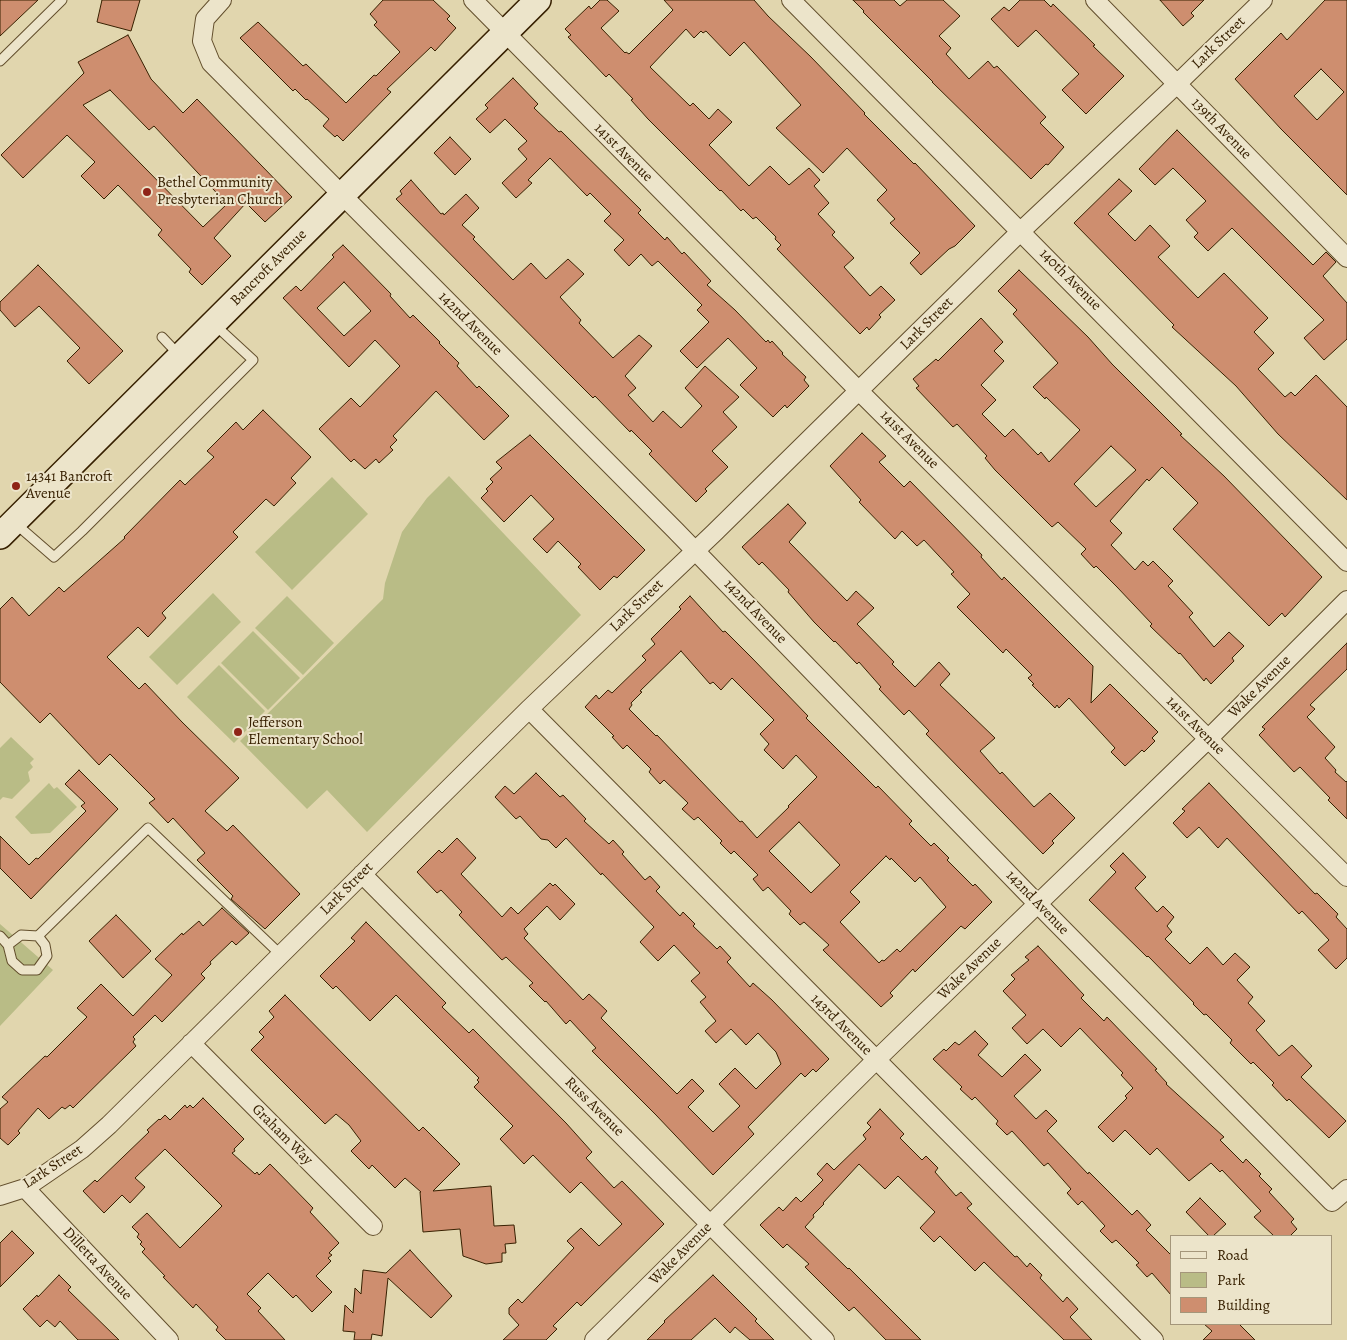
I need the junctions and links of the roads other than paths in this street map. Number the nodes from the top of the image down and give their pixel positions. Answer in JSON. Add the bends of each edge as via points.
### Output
{"nodes":[{"id":1,"x":62,"y":0,"type":"edge"},
{"id":2,"x":222,"y":0,"type":"edge"},
{"id":3,"x":473,"y":0,"type":"edge"},
{"id":4,"x":538,"y":0,"type":"edge"},
{"id":5,"x":791,"y":0,"type":"edge"},
{"id":6,"x":1095,"y":0,"type":"edge"},
{"id":7,"x":1263,"y":0,"type":"edge"},
{"id":8,"x":504,"y":33,"type":"junction"},
{"id":9,"x":0,"y":62,"type":"edge"},
{"id":10,"x":1177,"y":84,"type":"junction"},
{"id":11,"x":342,"y":195,"type":"junction"},
{"id":12,"x":1021,"y":231,"type":"junction"},
{"id":13,"x":1347,"y":258,"type":"edge"},
{"id":14,"x":214,"y":323,"type":"junction"},
{"id":15,"x":162,"y":337,"type":"dead end"},
{"id":16,"x":181,"y":356,"type":"junction"},
{"id":17,"x":859,"y":391,"type":"junction"},
{"id":18,"x":7,"y":529,"type":"edge"},
{"id":19,"x":695,"y":551,"type":"junction"},
{"id":20,"x":1347,"y":562,"type":"edge"},
{"id":21,"x":1347,"y":600,"type":"edge"},
{"id":22,"x":529,"y":709,"type":"junction"},
{"id":23,"x":1208,"y":738,"type":"junction"},
{"id":24,"x":362,"y":874,"type":"junction"},
{"id":25,"x":1347,"y":877,"type":"edge"},
{"id":26,"x":1037,"y":904,"type":"junction"},
{"id":27,"x":0,"y":936,"type":"edge"},
{"id":28,"x":38,"y":936,"type":"junction"},
{"id":29,"x":8,"y":945,"type":"junction"},
{"id":30,"x":281,"y":955,"type":"junction"},
{"id":31,"x":192,"y":1043,"type":"junction"},
{"id":32,"x":876,"y":1060,"type":"junction"},
{"id":33,"x":25,"y":1188,"type":"junction"},
{"id":34,"x":1347,"y":1189,"type":"edge"},
{"id":35,"x":0,"y":1196,"type":"edge"},
{"id":36,"x":711,"y":1224,"type":"junction"},
{"id":37,"x":373,"y":1226,"type":"dead end"},
{"id":38,"x":169,"y":1340,"type":"edge"},
{"id":39,"x":594,"y":1340,"type":"edge"},
{"id":40,"x":825,"y":1340,"type":"edge"},
{"id":41,"x":1154,"y":1340,"type":"edge"}],
"edges":[{"from":1,"to":9,"type":"lane"},
{"from":2,"to":11,"type":"street","name":"142nd Avenue","via":[[206,19],[202,41],[210,63]]},
{"from":3,"to":8,"type":"street","name":"141st Avenue"},
{"from":4,"to":8,"type":"main road","name":"Bancroft Avenue"},
{"from":5,"to":12,"type":"street","name":"140th Avenue"},
{"from":6,"to":10,"type":"street","name":"139th Avenue"},
{"from":7,"to":10,"type":"street","name":"Lark Street"},
{"from":8,"to":11,"type":"main road","name":"Bancroft Avenue"},
{"from":8,"to":17,"type":"street","name":"141st Avenue"},
{"from":10,"to":12,"type":"street","name":"Lark Street"},
{"from":10,"to":13,"type":"street","name":"139th Avenue"},
{"from":11,"to":14,"type":"main road","name":"Bancroft Avenue"},
{"from":11,"to":19,"type":"street","name":"142nd Avenue"},
{"from":12,"to":17,"type":"street","name":"Lark Street"},
{"from":12,"to":20,"type":"street","name":"140th Avenue"},
{"from":14,"to":16,"type":"main road","name":"Bancroft Avenue"},
{"from":14,"to":18,"type":"lane","via":[[253,360],[82,531],[54,558]]},
{"from":15,"to":16,"type":"lane"},
{"from":16,"to":18,"type":"main road","name":"Bancroft Avenue"},
{"from":17,"to":19,"type":"street","name":"Lark Street"},
{"from":17,"to":23,"type":"street","name":"141st Avenue"},
{"from":19,"to":22,"type":"street","name":"Lark Street"},
{"from":19,"to":26,"type":"street","name":"142nd Avenue"},
{"from":21,"to":23,"type":"street","name":"Wake Avenue"},
{"from":22,"to":24,"type":"street","name":"Lark Street"},
{"from":22,"to":32,"type":"street","name":"143rd Avenue"},
{"from":23,"to":25,"type":"street","name":"141st Avenue"},
{"from":23,"to":26,"type":"street","name":"Wake Avenue"},
{"from":24,"to":30,"type":"street","name":"Lark Street"},
{"from":24,"to":36,"type":"street","name":"Russ Avenue"},
{"from":26,"to":32,"type":"street","name":"Wake Avenue"},
{"from":26,"to":34,"type":"street","name":"142nd Avenue","via":[[1332,1202]]},
{"from":27,"to":29,"type":"lane"},
{"from":28,"to":29,"type":"lane","via":[[21,935]]},
{"from":28,"to":29,"type":"lane","via":[[45,945],[47,956],[37,970],[22,970],[12,961]]},
{"from":28,"to":30,"type":"lane","via":[[148,828]]},
{"from":30,"to":31,"type":"street","name":"Lark Street"},
{"from":31,"to":33,"type":"street","name":"Lark Street","via":[[82,1149]]},
{"from":31,"to":37,"type":"street","name":"Graham Way"},
{"from":32,"to":36,"type":"street","name":"Wake Avenue"},
{"from":32,"to":41,"type":"street","name":"143rd Avenue"},
{"from":33,"to":35,"type":"street","name":"Lark Street"},
{"from":33,"to":38,"type":"street","name":"Dilletta Avenue"},
{"from":36,"to":39,"type":"street","name":"Wake Avenue"},
{"from":36,"to":40,"type":"street","name":"Russ Avenue"}]}
